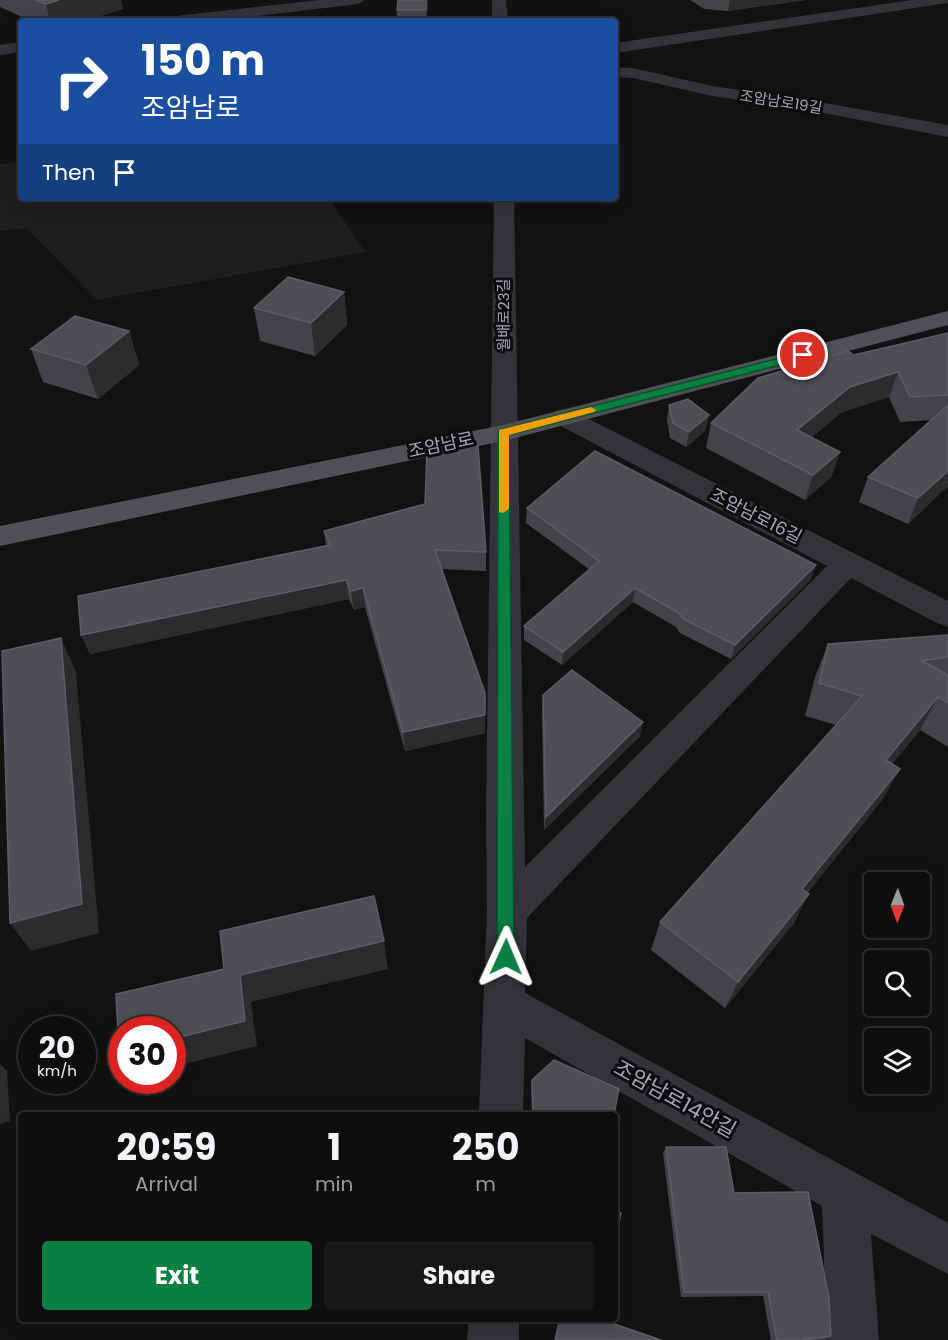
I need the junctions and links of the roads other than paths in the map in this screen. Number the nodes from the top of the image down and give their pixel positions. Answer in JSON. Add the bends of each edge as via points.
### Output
{"nodes":[{"id":1,"x":358,"y":0,"type":"edge"},
{"id":2,"x":499,"y":0,"type":"edge"},
{"id":3,"x":943,"y":0,"type":"edge"},
{"id":4,"x":202,"y":18,"type":"edge"},
{"id":5,"x":500,"y":18,"type":"edge"},
{"id":6,"x":18,"y":47,"type":"edge"},
{"id":7,"x":618,"y":48,"type":"edge"},
{"id":8,"x":0,"y":50,"type":"edge"},
{"id":9,"x":618,"y":72,"type":"edge"},
{"id":10,"x":948,"y":131,"type":"edge"},
{"id":11,"x":504,"y":201,"type":"edge"},
{"id":12,"x":948,"y":318,"type":"edge"},
{"id":13,"x":564,"y":417,"type":"junction"},
{"id":14,"x":503,"y":433,"type":"junction"},
{"id":15,"x":0,"y":536,"type":"edge"},
{"id":16,"x":848,"y":563,"type":"junction"},
{"id":17,"x":948,"y":615,"type":"edge"},
{"id":18,"x":507,"y":911,"type":"junction"},
{"id":19,"x":504,"y":1004,"type":"junction"},
{"id":20,"x":501,"y":1112,"type":"edge"},
{"id":21,"x":845,"y":1193,"type":"junction"},
{"id":22,"x":948,"y":1250,"type":"edge"},
{"id":23,"x":494,"y":1322,"type":"edge"},
{"id":24,"x":493,"y":1340,"type":"edge"},
{"id":25,"x":853,"y":1340,"type":"edge"}],
"edges":[{"from":1,"to":4,"type":"street"},
{"from":2,"to":5,"type":"street"},
{"from":3,"to":7,"type":"street"},
{"from":6,"to":8,"type":"street"},
{"from":9,"to":10,"type":"street","name":"조암남로19길"},
{"from":11,"to":14,"type":"street","name":"월배로23길"},
{"from":12,"to":13,"type":"main road","name":"조암남로"},
{"from":13,"to":14,"type":"main road","name":"조암남로"},
{"from":13,"to":16,"type":"street","name":"조암남로16길"},
{"from":14,"to":15,"type":"main road","name":"조암남로"},
{"from":14,"to":18,"type":"street","name":"월배로23길"},
{"from":16,"to":17,"type":"street","name":"조암남로16길"},
{"from":16,"to":18,"type":"street"},
{"from":18,"to":19,"type":"street","name":"월배로23길"},
{"from":19,"to":20,"type":"street","name":"월배로23길"},
{"from":19,"to":21,"type":"street","name":"조암남로14안길"},
{"from":21,"to":22,"type":"street","name":"조암남로14안길"},
{"from":21,"to":25,"type":"street"},
{"from":23,"to":24,"type":"street"}]}
